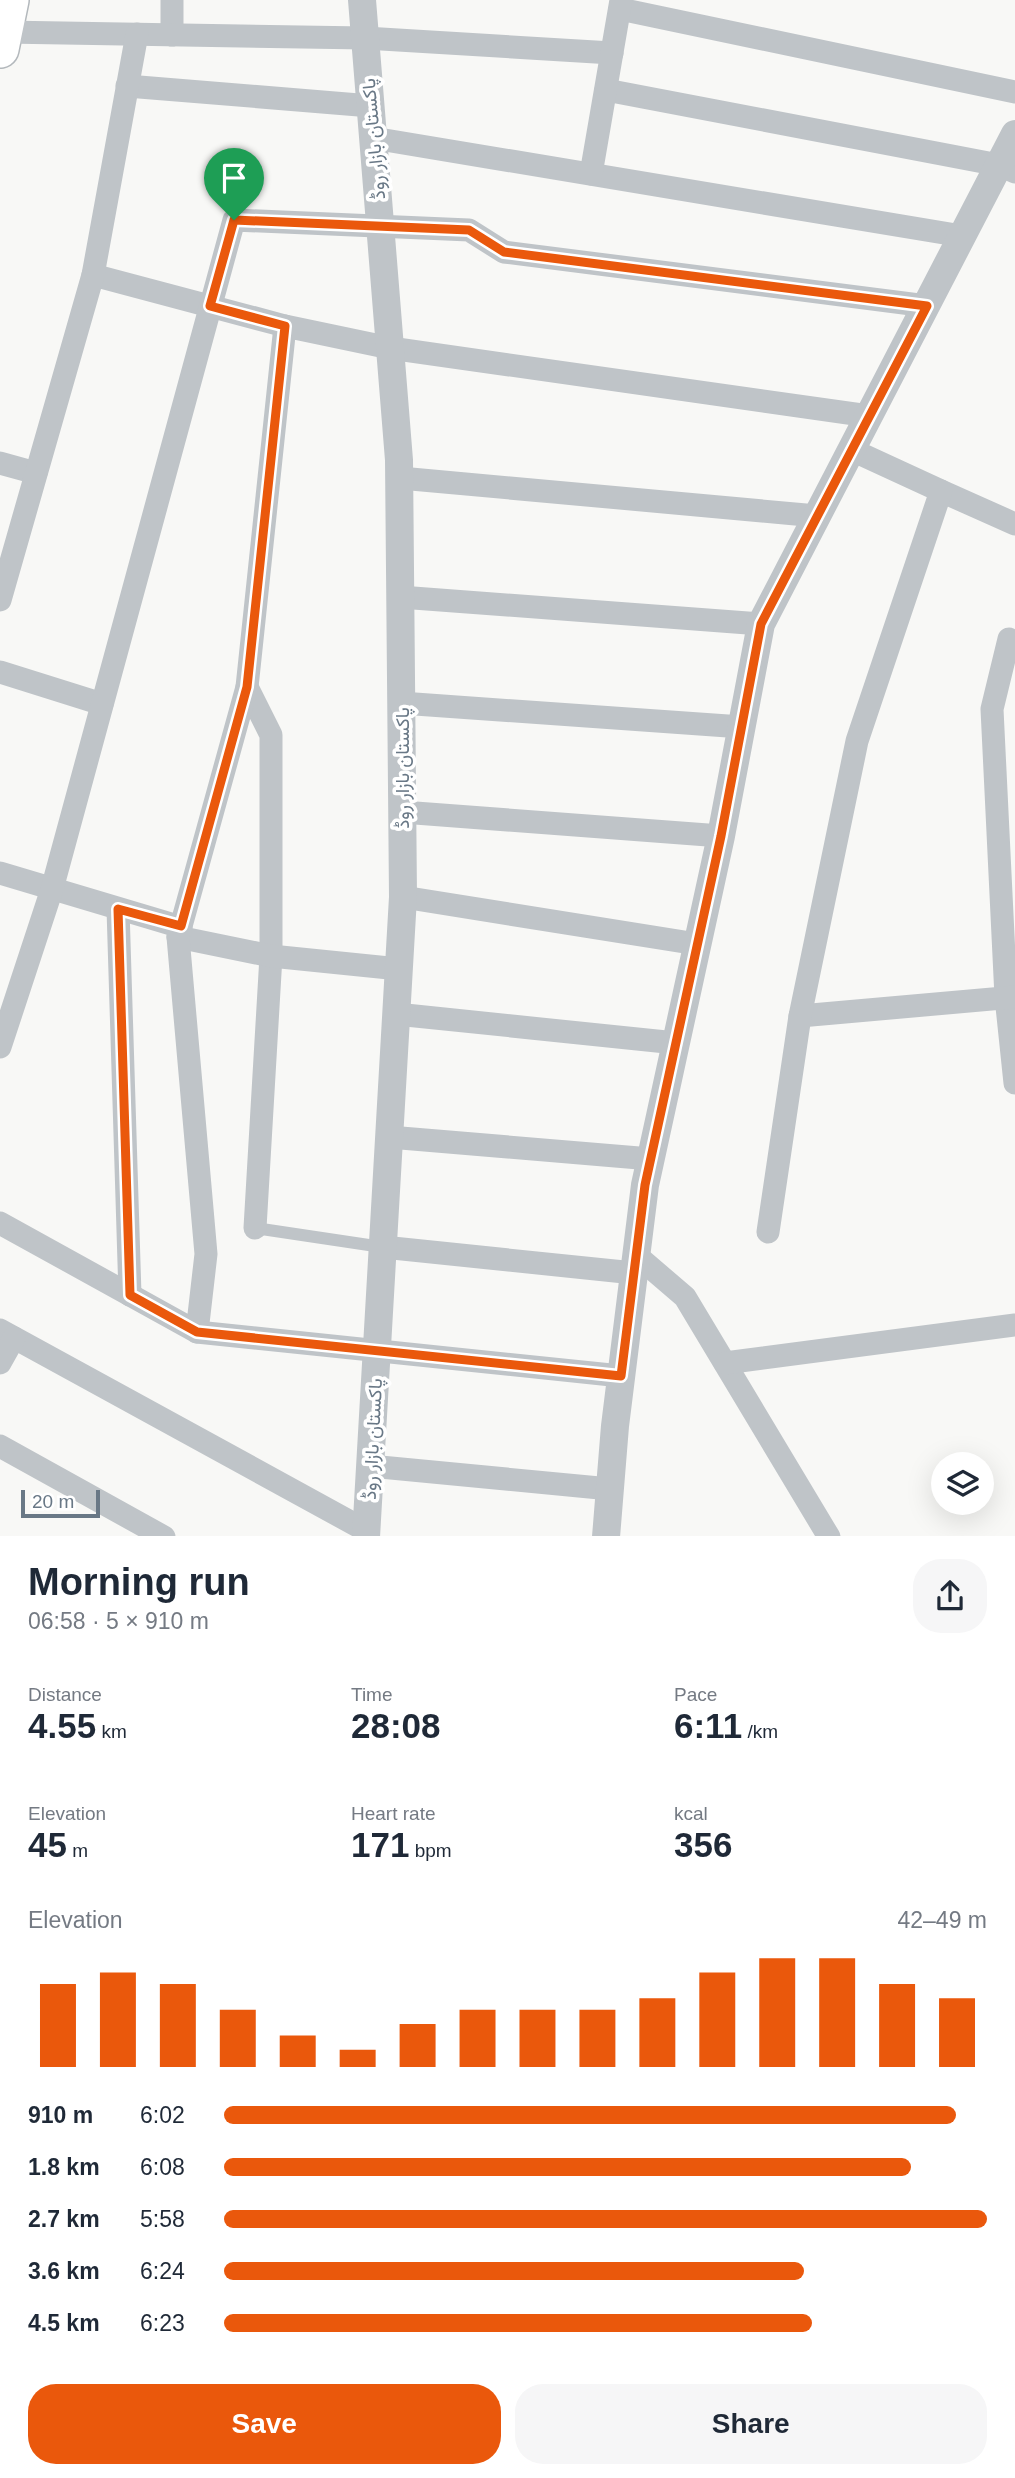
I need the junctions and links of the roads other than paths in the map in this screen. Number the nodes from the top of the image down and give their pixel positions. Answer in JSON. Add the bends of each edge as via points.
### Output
{"nodes":[{"id":1,"x":172,"y":0,"type":"edge"},
{"id":2,"x":362,"y":0,"type":"edge"},
{"id":3,"x":621,"y":5,"type":"edge"},
{"id":4,"x":4,"y":27,"type":"edge"},
{"id":5,"x":137,"y":34,"type":"junction"},
{"id":6,"x":172,"y":35,"type":"junction"},
{"id":7,"x":365,"y":38,"type":"junction"},
{"id":8,"x":612,"y":53,"type":"junction"},
{"id":9,"x":127,"y":86,"type":"junction"},
{"id":10,"x":606,"y":90,"type":"junction"},
{"id":11,"x":1015,"y":92,"type":"edge"},
{"id":12,"x":371,"y":106,"type":"junction"},
{"id":13,"x":1015,"y":134,"type":"edge"},
{"id":14,"x":373,"y":138,"type":"junction"},
{"id":15,"x":1007,"y":169,"type":"edge"},
{"id":16,"x":591,"y":174,"type":"junction"},
{"id":17,"x":380,"y":225,"type":"junction"},
{"id":18,"x":962,"y":236,"type":"junction"},
{"id":19,"x":93,"y":275,"type":"junction"},
{"id":20,"x":210,"y":306,"type":"junction"},
{"id":21,"x":927,"y":306,"type":"junction"},
{"id":22,"x":285,"y":326,"type":"junction"},
{"id":23,"x":390,"y":348,"type":"junction"},
{"id":24,"x":869,"y":416,"type":"junction"},
{"id":25,"x":852,"y":450,"type":"junction"},
{"id":26,"x":0,"y":463,"type":"edge"},
{"id":27,"x":36,"y":473,"type":"junction"},
{"id":28,"x":400,"y":478,"type":"junction"},
{"id":29,"x":940,"y":491,"type":"junction"},
{"id":30,"x":817,"y":516,"type":"junction"},
{"id":31,"x":1015,"y":523,"type":"edge"},
{"id":32,"x":400,"y":597,"type":"junction"},
{"id":33,"x":0,"y":600,"type":"edge"},
{"id":34,"x":761,"y":624,"type":"junction"},
{"id":35,"x":1015,"y":642,"type":"edge"},
{"id":36,"x":0,"y":672,"type":"edge"},
{"id":37,"x":247,"y":687,"type":"junction"},
{"id":38,"x":401,"y":703,"type":"junction"},
{"id":39,"x":102,"y":704,"type":"junction"},
{"id":40,"x":742,"y":727,"type":"junction"},
{"id":41,"x":402,"y":812,"type":"junction"},
{"id":42,"x":721,"y":836,"type":"junction"},
{"id":43,"x":0,"y":873,"type":"edge"},
{"id":44,"x":52,"y":889,"type":"junction"},
{"id":45,"x":403,"y":897,"type":"junction"},
{"id":46,"x":118,"y":909,"type":"junction"},
{"id":47,"x":180,"y":932,"type":"junction"},
{"id":48,"x":697,"y":944,"type":"junction"},
{"id":49,"x":271,"y":956,"type":"junction"},
{"id":50,"x":399,"y":969,"type":"junction"},
{"id":51,"x":1010,"y":997,"type":"edge"},
{"id":52,"x":396,"y":1014,"type":"junction"},
{"id":53,"x":800,"y":1016,"type":"junction"},
{"id":54,"x":676,"y":1043,"type":"junction"},
{"id":55,"x":0,"y":1047,"type":"edge"},
{"id":56,"x":1015,"y":1083,"type":"edge"},
{"id":57,"x":389,"y":1137,"type":"junction"},
{"id":58,"x":650,"y":1159,"type":"junction"},
{"id":59,"x":0,"y":1223,"type":"edge"},
{"id":60,"x":254,"y":1228,"type":"joint"},
{"id":61,"x":768,"y":1232,"type":"dead end"},
{"id":62,"x":383,"y":1247,"type":"junction"},
{"id":63,"x":635,"y":1264,"type":"junction"},
{"id":64,"x":130,"y":1295,"type":"junction"},
{"id":65,"x":1015,"y":1325,"type":"edge"},
{"id":66,"x":197,"y":1332,"type":"junction"},
{"id":67,"x":7,"y":1334,"type":"edge"},
{"id":68,"x":377,"y":1352,"type":"junction"},
{"id":69,"x":0,"y":1363,"type":"edge"},
{"id":70,"x":725,"y":1363,"type":"junction"},
{"id":71,"x":621,"y":1376,"type":"junction"},
{"id":72,"x":0,"y":1446,"type":"edge"},
{"id":73,"x":370,"y":1466,"type":"junction"},
{"id":74,"x":610,"y":1489,"type":"junction"},
{"id":75,"x":366,"y":1534,"type":"edge"},
{"id":76,"x":163,"y":1536,"type":"edge"},
{"id":77,"x":606,"y":1536,"type":"edge"},
{"id":78,"x":829,"y":1536,"type":"edge"}],
"edges":[{"from":1,"to":6,"type":"street"},
{"from":2,"to":7,"type":"street","name":"پاکستان بازار روڈ"},
{"from":3,"to":8,"type":"street"},
{"from":3,"to":11,"type":"street"},
{"from":4,"to":5,"type":"street"},
{"from":5,"to":6,"type":"street"},
{"from":5,"to":9,"type":"street"},
{"from":6,"to":7,"type":"street"},
{"from":7,"to":8,"type":"street"},
{"from":7,"to":12,"type":"street","name":"پاکستان بازار روڈ"},
{"from":8,"to":10,"type":"street"},
{"from":9,"to":12,"type":"street"},
{"from":9,"to":19,"type":"street"},
{"from":10,"to":15,"type":"street"},
{"from":10,"to":16,"type":"street"},
{"from":12,"to":14,"type":"street","name":"پاکستان بازار روڈ"},
{"from":13,"to":15,"type":"street"},
{"from":14,"to":16,"type":"street"},
{"from":14,"to":17,"type":"street","name":"پاکستان بازار روڈ"},
{"from":15,"to":18,"type":"street"},
{"from":16,"to":18,"type":"street"},
{"from":17,"to":20,"type":"street","via":[[234,220]]},
{"from":17,"to":21,"type":"street","via":[[469,230],[504,252]]},
{"from":17,"to":23,"type":"street","name":"پاکستان بازار روڈ"},
{"from":18,"to":21,"type":"street"},
{"from":19,"to":20,"type":"street"},
{"from":19,"to":27,"type":"street"},
{"from":20,"to":22,"type":"street"},
{"from":20,"to":39,"type":"street"},
{"from":21,"to":24,"type":"street"},
{"from":22,"to":23,"type":"street"},
{"from":22,"to":37,"type":"street"},
{"from":23,"to":24,"type":"street"},
{"from":23,"to":28,"type":"street","name":"پاکستان بازار روڈ"},
{"from":24,"to":25,"type":"street"},
{"from":25,"to":29,"type":"street"},
{"from":25,"to":30,"type":"street"},
{"from":26,"to":27,"type":"street"},
{"from":27,"to":33,"type":"street"},
{"from":28,"to":30,"type":"street"},
{"from":28,"to":32,"type":"street","name":"پاکستان بازار روڈ"},
{"from":29,"to":31,"type":"street"},
{"from":29,"to":53,"type":"street","via":[[857,741]]},
{"from":30,"to":34,"type":"street"},
{"from":32,"to":34,"type":"street"},
{"from":32,"to":38,"type":"street","name":"پاکستان بازار روڈ"},
{"from":34,"to":40,"type":"street"},
{"from":35,"to":51,"type":"street","via":[[1009,639],[992,709]]},
{"from":36,"to":39,"type":"street"},
{"from":37,"to":47,"type":"street"},
{"from":37,"to":49,"type":"street","via":[[271,735]]},
{"from":38,"to":40,"type":"street"},
{"from":38,"to":41,"type":"street","name":"پاکستان بازار روڈ"},
{"from":39,"to":44,"type":"street"},
{"from":40,"to":42,"type":"street"},
{"from":41,"to":42,"type":"street"},
{"from":41,"to":45,"type":"street","name":"پاکستان بازار روڈ"},
{"from":42,"to":48,"type":"street"},
{"from":43,"to":44,"type":"street"},
{"from":44,"to":46,"type":"street"},
{"from":44,"to":55,"type":"street"},
{"from":45,"to":48,"type":"street"},
{"from":45,"to":50,"type":"street","name":"پاکستان بازار روڈ"},
{"from":46,"to":47,"type":"street"},
{"from":46,"to":64,"type":"street"},
{"from":47,"to":49,"type":"street"},
{"from":47,"to":66,"type":"street","via":[[206,1254]]},
{"from":48,"to":54,"type":"street"},
{"from":49,"to":50,"type":"street"},
{"from":49,"to":60,"type":"street"},
{"from":50,"to":52,"type":"street","name":"پاکستان بازار روڈ"},
{"from":51,"to":53,"type":"street"},
{"from":51,"to":56,"type":"street"},
{"from":52,"to":54,"type":"street"},
{"from":52,"to":57,"type":"street","name":"پاکستان بازار روڈ"},
{"from":53,"to":61,"type":"street"},
{"from":54,"to":58,"type":"street"},
{"from":57,"to":58,"type":"street"},
{"from":57,"to":62,"type":"street","name":"پاکستان بازار روڈ"},
{"from":58,"to":63,"type":"street"},
{"from":59,"to":64,"type":"street"},
{"from":60,"to":62,"type":"lane"},
{"from":62,"to":63,"type":"street"},
{"from":62,"to":68,"type":"street","name":"پاکستان بازار روڈ"},
{"from":63,"to":70,"type":"street","via":[[685,1297]]},
{"from":63,"to":71,"type":"street"},
{"from":64,"to":66,"type":"street"},
{"from":65,"to":70,"type":"street"},
{"from":66,"to":68,"type":"street"},
{"from":67,"to":69,"type":"street"},
{"from":67,"to":75,"type":"street"},
{"from":68,"to":71,"type":"street"},
{"from":68,"to":73,"type":"street","name":"پاکستان بازار روڈ"},
{"from":70,"to":78,"type":"street"},
{"from":71,"to":74,"type":"street"},
{"from":72,"to":76,"type":"street"},
{"from":73,"to":74,"type":"street"},
{"from":73,"to":75,"type":"street","name":"پاکستان بازار روڈ"},
{"from":74,"to":77,"type":"street"}]}
